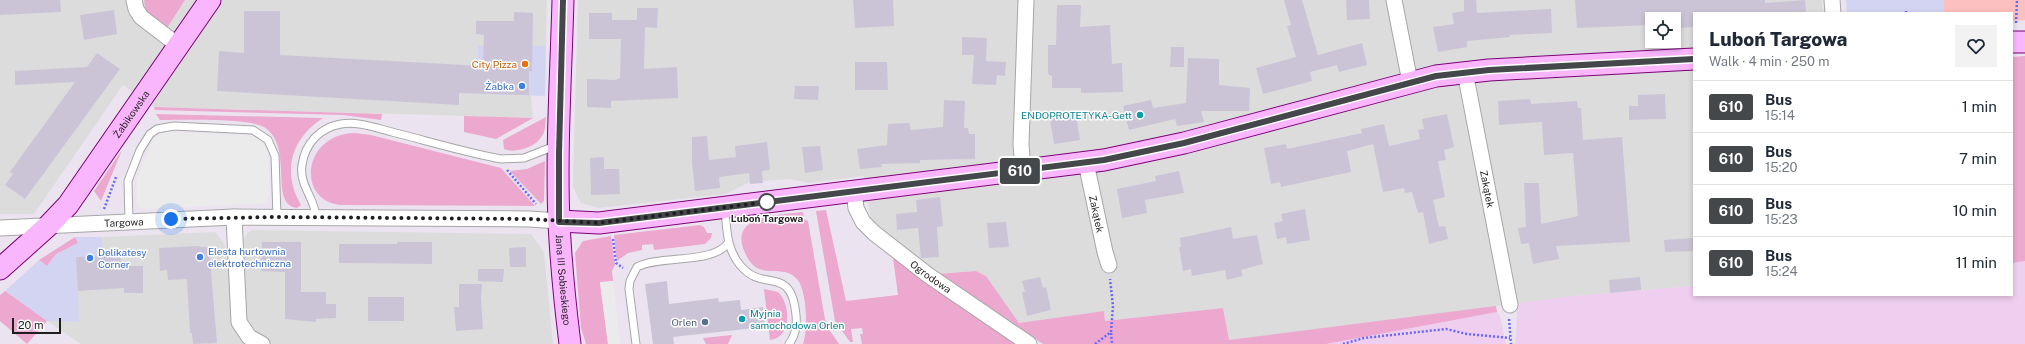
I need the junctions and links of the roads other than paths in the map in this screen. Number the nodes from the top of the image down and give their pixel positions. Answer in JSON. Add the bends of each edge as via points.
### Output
{"nodes":[{"id":1,"x":134,"y":0,"type":"edge"},
{"id":2,"x":210,"y":0,"type":"edge"},
{"id":3,"x":563,"y":0,"type":"edge"},
{"id":4,"x":1026,"y":0,"type":"edge"},
{"id":5,"x":1394,"y":0,"type":"edge"},
{"id":6,"x":1832,"y":0,"type":"edge"},
{"id":7,"x":1833,"y":12,"type":"edge"},
{"id":8,"x":179,"y":46,"type":"junction"},
{"id":9,"x":1693,"y":59,"type":"edge"},
{"id":10,"x":1464,"y":72,"type":"junction"},
{"id":11,"x":1410,"y":82,"type":"junction"},
{"id":12,"x":559,"y":144,"type":"junction"},
{"id":13,"x":1086,"y":163,"type":"junction"},
{"id":14,"x":1023,"y":171,"type":"junction"},
{"id":15,"x":854,"y":192,"type":"junction"},
{"id":16,"x":724,"y":208,"type":"junction"},
{"id":17,"x":234,"y":217,"type":"junction"},
{"id":18,"x":276,"y":217,"type":"junction"},
{"id":19,"x":316,"y":217,"type":"junction"},
{"id":20,"x":130,"y":222,"type":"junction"},
{"id":21,"x":559,"y":222,"type":"junction"},
{"id":22,"x":48,"y":226,"type":"junction"},
{"id":23,"x":0,"y":228,"type":"edge"},
{"id":24,"x":728,"y":242,"type":"junction"},
{"id":25,"x":1109,"y":265,"type":"road end"},
{"id":26,"x":0,"y":269,"type":"edge"},
{"id":27,"x":1510,"y":305,"type":"road end"},
{"id":28,"x":262,"y":344,"type":"edge"},
{"id":29,"x":570,"y":344,"type":"edge"},
{"id":30,"x":636,"y":344,"type":"edge"},
{"id":31,"x":789,"y":344,"type":"edge"},
{"id":32,"x":1029,"y":344,"type":"edge"}],
"edges":[{"from":1,"to":8,"type":"street","via":[[141,17]]},
{"from":2,"to":8,"type":"street","name":"Żabikowska"},
{"from":3,"to":12,"type":"street","name":"Jana III Sobieskiego"},
{"from":4,"to":14,"type":"street","via":[[1021,144]]},
{"from":5,"to":11,"type":"street"},
{"from":6,"to":7,"type":"street"},
{"from":8,"to":22,"type":"street","name":"Żabikowska","via":[[84,184]]},
{"from":9,"to":10,"type":"street"},
{"from":10,"to":11,"type":"street"},
{"from":10,"to":27,"type":"street","name":"Zakątek"},
{"from":11,"to":13,"type":"street","via":[[1184,143]]},
{"from":12,"to":19,"type":"lane","via":[[513,160],[366,126],[332,126],[316,135],[309,144],[302,164],[301,175],[315,208]]},
{"from":12,"to":21,"type":"street","name":"Jana III Sobieskiego"},
{"from":13,"to":14,"type":"street"},
{"from":13,"to":25,"type":"street","name":"Zakątek"},
{"from":14,"to":15,"type":"street"},
{"from":15,"to":16,"type":"street"},
{"from":15,"to":32,"type":"street","name":"Ogrodowa","via":[[856,208],[863,222],[874,233],[928,276]]},
{"from":16,"to":21,"type":"street","via":[[599,223]]},
{"from":16,"to":24,"type":"lane"},
{"from":17,"to":18,"type":"street","name":"Targowa"},
{"from":17,"to":20,"type":"street","name":"Targowa"},
{"from":17,"to":28,"type":"street","via":[[238,315],[241,326],[249,337]]},
{"from":18,"to":19,"type":"street","name":"Targowa"},
{"from":18,"to":20,"type":"lane","via":[[275,159],[268,140],[252,130],[174,126],[157,129],[150,134],[140,150],[128,181]]},
{"from":19,"to":21,"type":"street","name":"Targowa","via":[[529,219]]},
{"from":20,"to":22,"type":"street","name":"Targowa"},
{"from":21,"to":29,"type":"street","name":"Jana III Sobieskiego"},
{"from":22,"to":23,"type":"street","name":"Targowa"},
{"from":22,"to":26,"type":"street","name":"Żabikowska"},
{"from":24,"to":30,"type":"lane","via":[[716,252],[645,263],[637,267],[629,289]]},
{"from":24,"to":31,"type":"lane","via":[[739,264],[748,274],[780,282],[792,294],[796,331]]}]}
